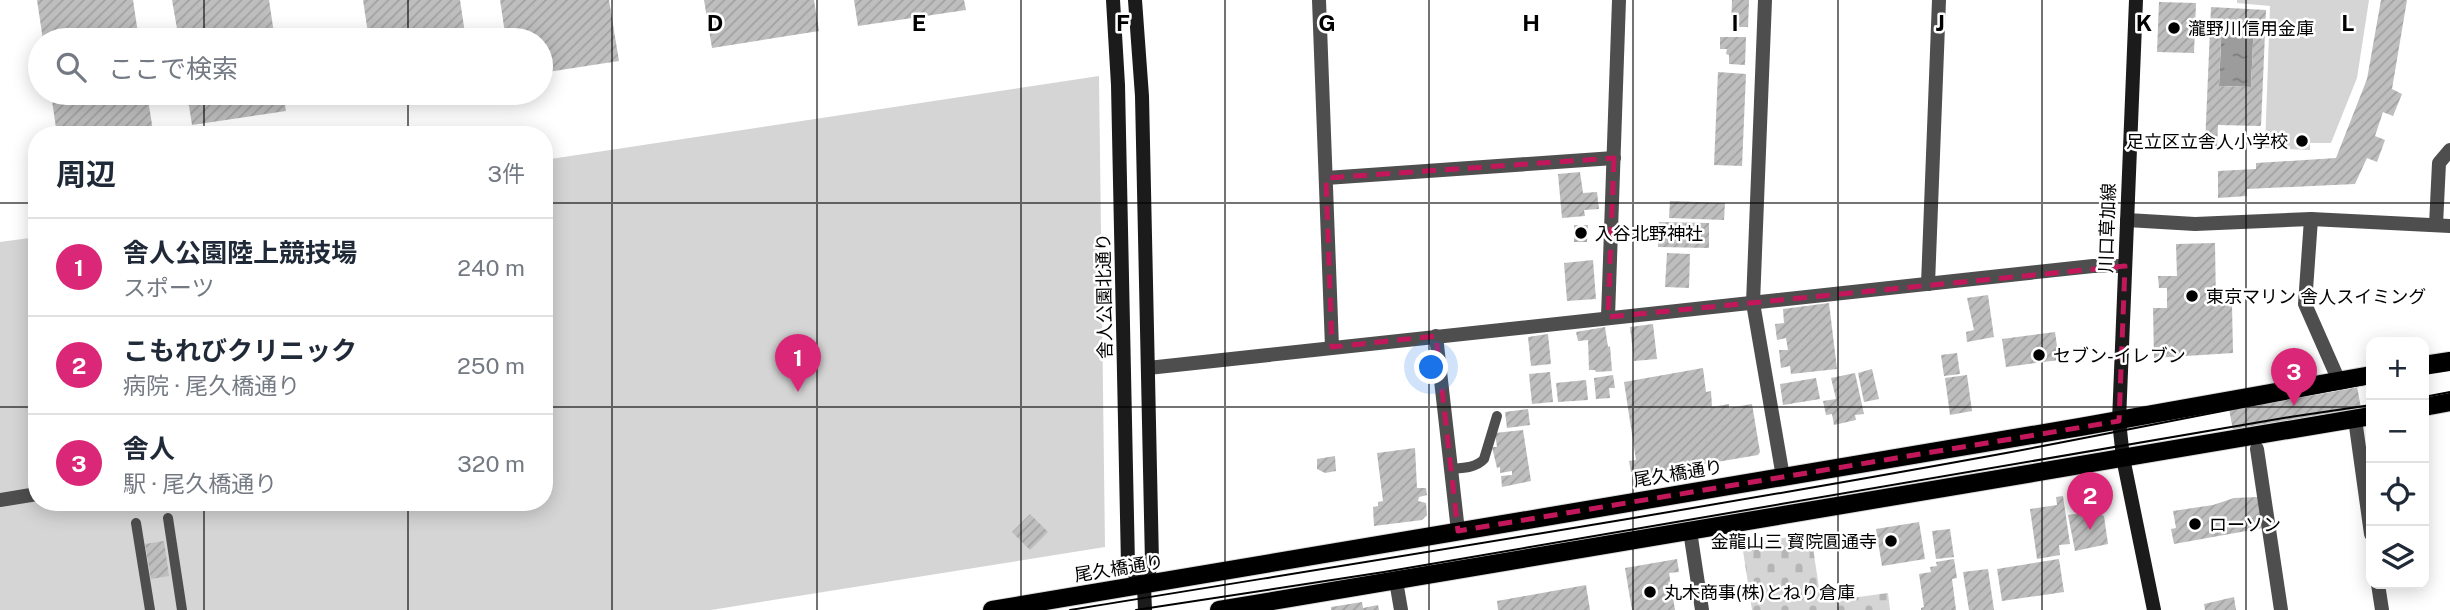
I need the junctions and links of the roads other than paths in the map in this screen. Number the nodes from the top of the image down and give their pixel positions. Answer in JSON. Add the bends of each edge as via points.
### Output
{"nodes":[{"id":1,"x":1113,"y":0,"type":"edge"},
{"id":2,"x":1135,"y":0,"type":"edge"},
{"id":3,"x":1319,"y":0,"type":"edge"},
{"id":4,"x":1619,"y":0,"type":"edge"},
{"id":5,"x":1765,"y":0,"type":"edge"},
{"id":6,"x":1939,"y":0,"type":"edge"},
{"id":7,"x":2136,"y":0,"type":"edge"},
{"id":8,"x":2450,"y":150,"type":"edge"},
{"id":9,"x":1614,"y":158,"type":"junction"},
{"id":10,"x":1326,"y":178,"type":"junction"},
{"id":11,"x":2311,"y":219,"type":"junction"},
{"id":12,"x":2127,"y":220,"type":"junction"},
{"id":13,"x":2443,"y":226,"type":"edge"},
{"id":14,"x":2125,"y":266,"type":"junction"},
{"id":15,"x":1928,"y":284,"type":"junction"},
{"id":16,"x":1753,"y":303,"type":"junction"},
{"id":17,"x":1608,"y":317,"type":"junction"},
{"id":18,"x":1436,"y":336,"type":"junction"},
{"id":19,"x":1332,"y":347,"type":"junction"},
{"id":20,"x":2450,"y":361,"type":"edge"},
{"id":21,"x":2429,"y":364,"type":"edge"},
{"id":22,"x":1147,"y":368,"type":"junction"},
{"id":23,"x":2366,"y":376,"type":"edge"},
{"id":24,"x":2339,"y":381,"type":"junction"},
{"id":25,"x":2450,"y":402,"type":"edge"},
{"id":26,"x":2429,"y":406,"type":"edge"},
{"id":27,"x":1497,"y":416,"type":"dead end"},
{"id":28,"x":2363,"y":418,"type":"edge"},
{"id":29,"x":2119,"y":421,"type":"junction"},
{"id":30,"x":2256,"y":449,"type":"dead end"},
{"id":31,"x":2123,"y":458,"type":"junction"},
{"id":32,"x":1450,"y":469,"type":"junction"},
{"id":33,"x":1783,"y":477,"type":"junction"},
{"id":34,"x":28,"y":495,"type":"edge"},
{"id":35,"x":0,"y":500,"type":"edge"},
{"id":36,"x":168,"y":518,"type":"dead end"},
{"id":37,"x":136,"y":523,"type":"dead end"},
{"id":38,"x":2370,"y":526,"type":"edge"},
{"id":39,"x":1458,"y":531,"type":"junction"},
{"id":40,"x":1690,"y":531,"type":"junction"},
{"id":41,"x":1396,"y":581,"type":"junction"},
{"id":42,"x":1144,"y":586,"type":"junction"},
{"id":43,"x":2379,"y":589,"type":"edge"},
{"id":44,"x":150,"y":610,"type":"edge"},
{"id":45,"x":181,"y":610,"type":"edge"},
{"id":46,"x":992,"y":610,"type":"edge"},
{"id":47,"x":1145,"y":610,"type":"edge"},
{"id":48,"x":1219,"y":610,"type":"edge"},
{"id":49,"x":1401,"y":610,"type":"edge"},
{"id":50,"x":1702,"y":610,"type":"edge"},
{"id":51,"x":2154,"y":610,"type":"edge"},
{"id":52,"x":2281,"y":610,"type":"edge"},
{"id":53,"x":2382,"y":610,"type":"edge"}],
"edges":[{"from":1,"to":42,"type":"street","name":"舎人公園北通り","via":[[1128,565]]},
{"from":2,"to":22,"type":"street","name":"舎人公園北通り","via":[[1142,96]]},
{"from":3,"to":10,"type":"street"},
{"from":4,"to":9,"type":"street"},
{"from":5,"to":16,"type":"street"},
{"from":6,"to":15,"type":"street"},
{"from":7,"to":12,"type":"street","name":"川口草加線"},
{"from":8,"to":13,"type":"street","via":[[2440,163]]},
{"from":9,"to":10,"type":"street"},
{"from":9,"to":17,"type":"street"},
{"from":10,"to":19,"type":"street"},
{"from":11,"to":12,"type":"street","via":[[2194,224]]},
{"from":11,"to":13,"type":"street"},
{"from":11,"to":24,"type":"street","via":[[2305,304]]},
{"from":12,"to":14,"type":"street","name":"川口草加線"},
{"from":14,"to":15,"type":"street"},
{"from":14,"to":29,"type":"street","name":"川口草加線"},
{"from":15,"to":16,"type":"street"},
{"from":16,"to":17,"type":"street"},
{"from":16,"to":33,"type":"street"},
{"from":17,"to":18,"type":"street"},
{"from":18,"to":19,"type":"street"},
{"from":18,"to":32,"type":"street"},
{"from":19,"to":22,"type":"street"},
{"from":20,"to":21,"type":"main road"},
{"from":22,"to":42,"type":"street","name":"舎人公園北通り","via":[[1152,563]]},
{"from":23,"to":24,"type":"main road","name":"尾久橋通り"},
{"from":24,"to":29,"type":"main road","name":"尾久橋通り"},
{"from":25,"to":26,"type":"main road"},
{"from":27,"to":32,"type":"lane","via":[[1484,459]]},
{"from":28,"to":31,"type":"main road"},
{"from":28,"to":38,"type":"street"},
{"from":29,"to":31,"type":"street","name":"川口草加線"},
{"from":29,"to":33,"type":"main road","name":"尾久橋通り"},
{"from":30,"to":52,"type":"street"},
{"from":31,"to":40,"type":"main road"},
{"from":31,"to":51,"type":"street","name":"川口草加線"},
{"from":32,"to":39,"type":"street"},
{"from":33,"to":39,"type":"main road","name":"尾久橋通り"},
{"from":34,"to":35,"type":"street"},
{"from":36,"to":45,"type":"lane"},
{"from":37,"to":44,"type":"lane"},
{"from":39,"to":42,"type":"main road","name":"尾久橋通り"},
{"from":40,"to":41,"type":"main road"},
{"from":40,"to":50,"type":"street"},
{"from":41,"to":48,"type":"main road"},
{"from":41,"to":49,"type":"street"},
{"from":42,"to":46,"type":"main road","name":"尾久橋通り"},
{"from":42,"to":47,"type":"street","name":"舎人公園北通り"},
{"from":43,"to":53,"type":"street"}]}
